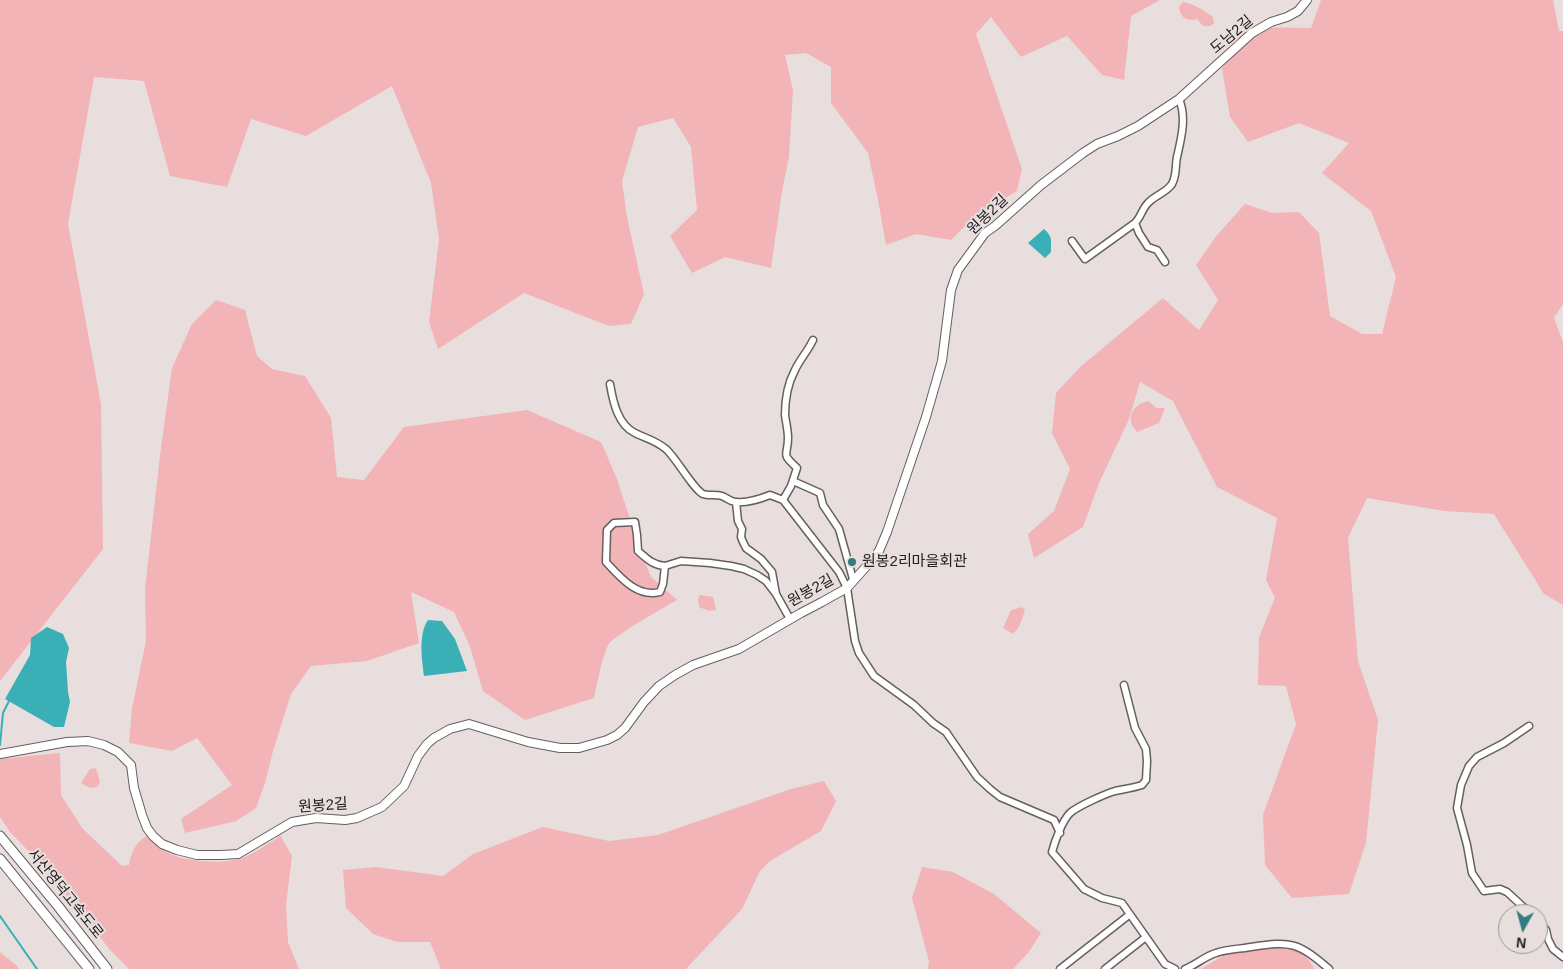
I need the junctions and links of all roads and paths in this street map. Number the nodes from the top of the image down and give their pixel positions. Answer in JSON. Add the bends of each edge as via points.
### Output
{"nodes":[{"id":1,"x":1307,"y":0,"type":"edge"},
{"id":2,"x":1179,"y":100,"type":"junction"},
{"id":3,"x":1135,"y":223,"type":"junction"},
{"id":4,"x":1072,"y":242,"type":"dead end"},
{"id":5,"x":1165,"y":262,"type":"dead end"},
{"id":6,"x":813,"y":340,"type":"dead end"},
{"id":7,"x":610,"y":384,"type":"dead end"},
{"id":8,"x":793,"y":481,"type":"junction"},
{"id":9,"x":783,"y":500,"type":"junction"},
{"id":10,"x":736,"y":502,"type":"junction"},
{"id":11,"x":665,"y":566,"type":"junction"},
{"id":12,"x":854,"y":579,"type":"junction"},
{"id":13,"x":847,"y":588,"type":"junction"},
{"id":14,"x":776,"y":594,"type":"junction"},
{"id":15,"x":790,"y":619,"type":"junction"},
{"id":16,"x":1124,"y":685,"type":"dead end"},
{"id":17,"x":1529,"y":726,"type":"dead end"},
{"id":18,"x":0,"y":754,"type":"edge"},
{"id":19,"x":1060,"y":833,"type":"junction"},
{"id":20,"x":0,"y":836,"type":"edge"},
{"id":21,"x":0,"y":859,"type":"edge"},
{"id":22,"x":1520,"y":904,"type":"edge"},
{"id":23,"x":1129,"y":915,"type":"junction"},
{"id":24,"x":1146,"y":937,"type":"junction"},
{"id":25,"x":1548,"y":939,"type":"edge"},
{"id":26,"x":1563,"y":957,"type":"edge"},
{"id":27,"x":89,"y":969,"type":"edge"},
{"id":28,"x":107,"y":969,"type":"edge"},
{"id":29,"x":1060,"y":969,"type":"edge"},
{"id":30,"x":1105,"y":969,"type":"edge"},
{"id":31,"x":1175,"y":969,"type":"edge"},
{"id":32,"x":1185,"y":969,"type":"edge"},
{"id":33,"x":1329,"y":969,"type":"edge"}],
"edges":[{"from":1,"to":2,"type":"main road","name":"도남2길","via":[[1298,11],[1252,33]]},
{"from":2,"to":3,"type":"street","via":[[1183,126],[1174,180],[1170,187],[1149,201]]},
{"from":2,"to":12,"type":"main road","name":"원봉2길","via":[[1138,126],[1083,152],[985,234],[958,270],[948,307],[942,360],[926,416],[879,551]]},
{"from":3,"to":4,"type":"street","via":[[1084,259]]},
{"from":3,"to":5,"type":"street","via":[[1148,247],[1157,250]]},
{"from":6,"to":8,"type":"street","via":[[796,367],[787,392],[788,439],[785,451],[786,458],[797,468]]},
{"from":7,"to":10,"type":"street","via":[[618,414],[627,428],[666,449],[703,494]]},
{"from":8,"to":9,"type":"street"},
{"from":8,"to":12,"type":"street","via":[[820,493],[823,505],[839,529]]},
{"from":9,"to":10,"type":"street","via":[[770,495]]},
{"from":9,"to":13,"type":"street","via":[[839,572]]},
{"from":10,"to":14,"type":"street","via":[[743,542],[772,572]]},
{"from":11,"to":11,"type":"street","via":[[660,592],[650,594],[635,589],[606,562],[607,530],[614,523],[635,522],[638,551],[649,561]]},
{"from":11,"to":14,"type":"street","via":[[681,562],[710,563],[744,569],[766,581]]},
{"from":12,"to":13,"type":"main road","name":"원봉2길"},
{"from":13,"to":15,"type":"main road","name":"원봉2길"},
{"from":13,"to":19,"type":"street","via":[[855,641],[859,654],[874,676],[946,732],[977,777],[990,789],[1000,797],[1054,820]]},
{"from":14,"to":15,"type":"street"},
{"from":15,"to":18,"type":"main road","name":"원봉2길","via":[[739,649],[675,675],[659,686],[625,728],[607,740],[579,748],[560,748],[469,724],[450,729],[427,744],[404,786],[382,807],[357,818],[316,818],[292,822],[238,854],[197,855],[162,844],[147,828],[134,788],[131,765],[118,752],[96,742],[67,742]]},
{"from":16,"to":19,"type":"street","via":[[1135,728],[1146,749],[1146,780],[1142,785],[1116,791],[1070,813]]},
{"from":17,"to":22,"type":"street","via":[[1477,757],[1469,766],[1457,808],[1472,873],[1478,884],[1484,891],[1500,889]]},
{"from":19,"to":23,"type":"street","via":[[1052,852],[1060,862],[1084,889],[1122,903]]},
{"from":20,"to":28,"type":"highway","name":"서산영덕고속도로"},
{"from":21,"to":27,"type":"highway","name":"서산영덕고속도로"},
{"from":23,"to":24,"type":"street"},
{"from":23,"to":29,"type":"street"},
{"from":24,"to":30,"type":"street"},
{"from":24,"to":31,"type":"street","via":[[1165,964]]},
{"from":25,"to":26,"type":"street","via":[[1553,949]]},
{"from":32,"to":33,"type":"street","via":[[1216,953],[1273,944],[1300,947]]}]}
